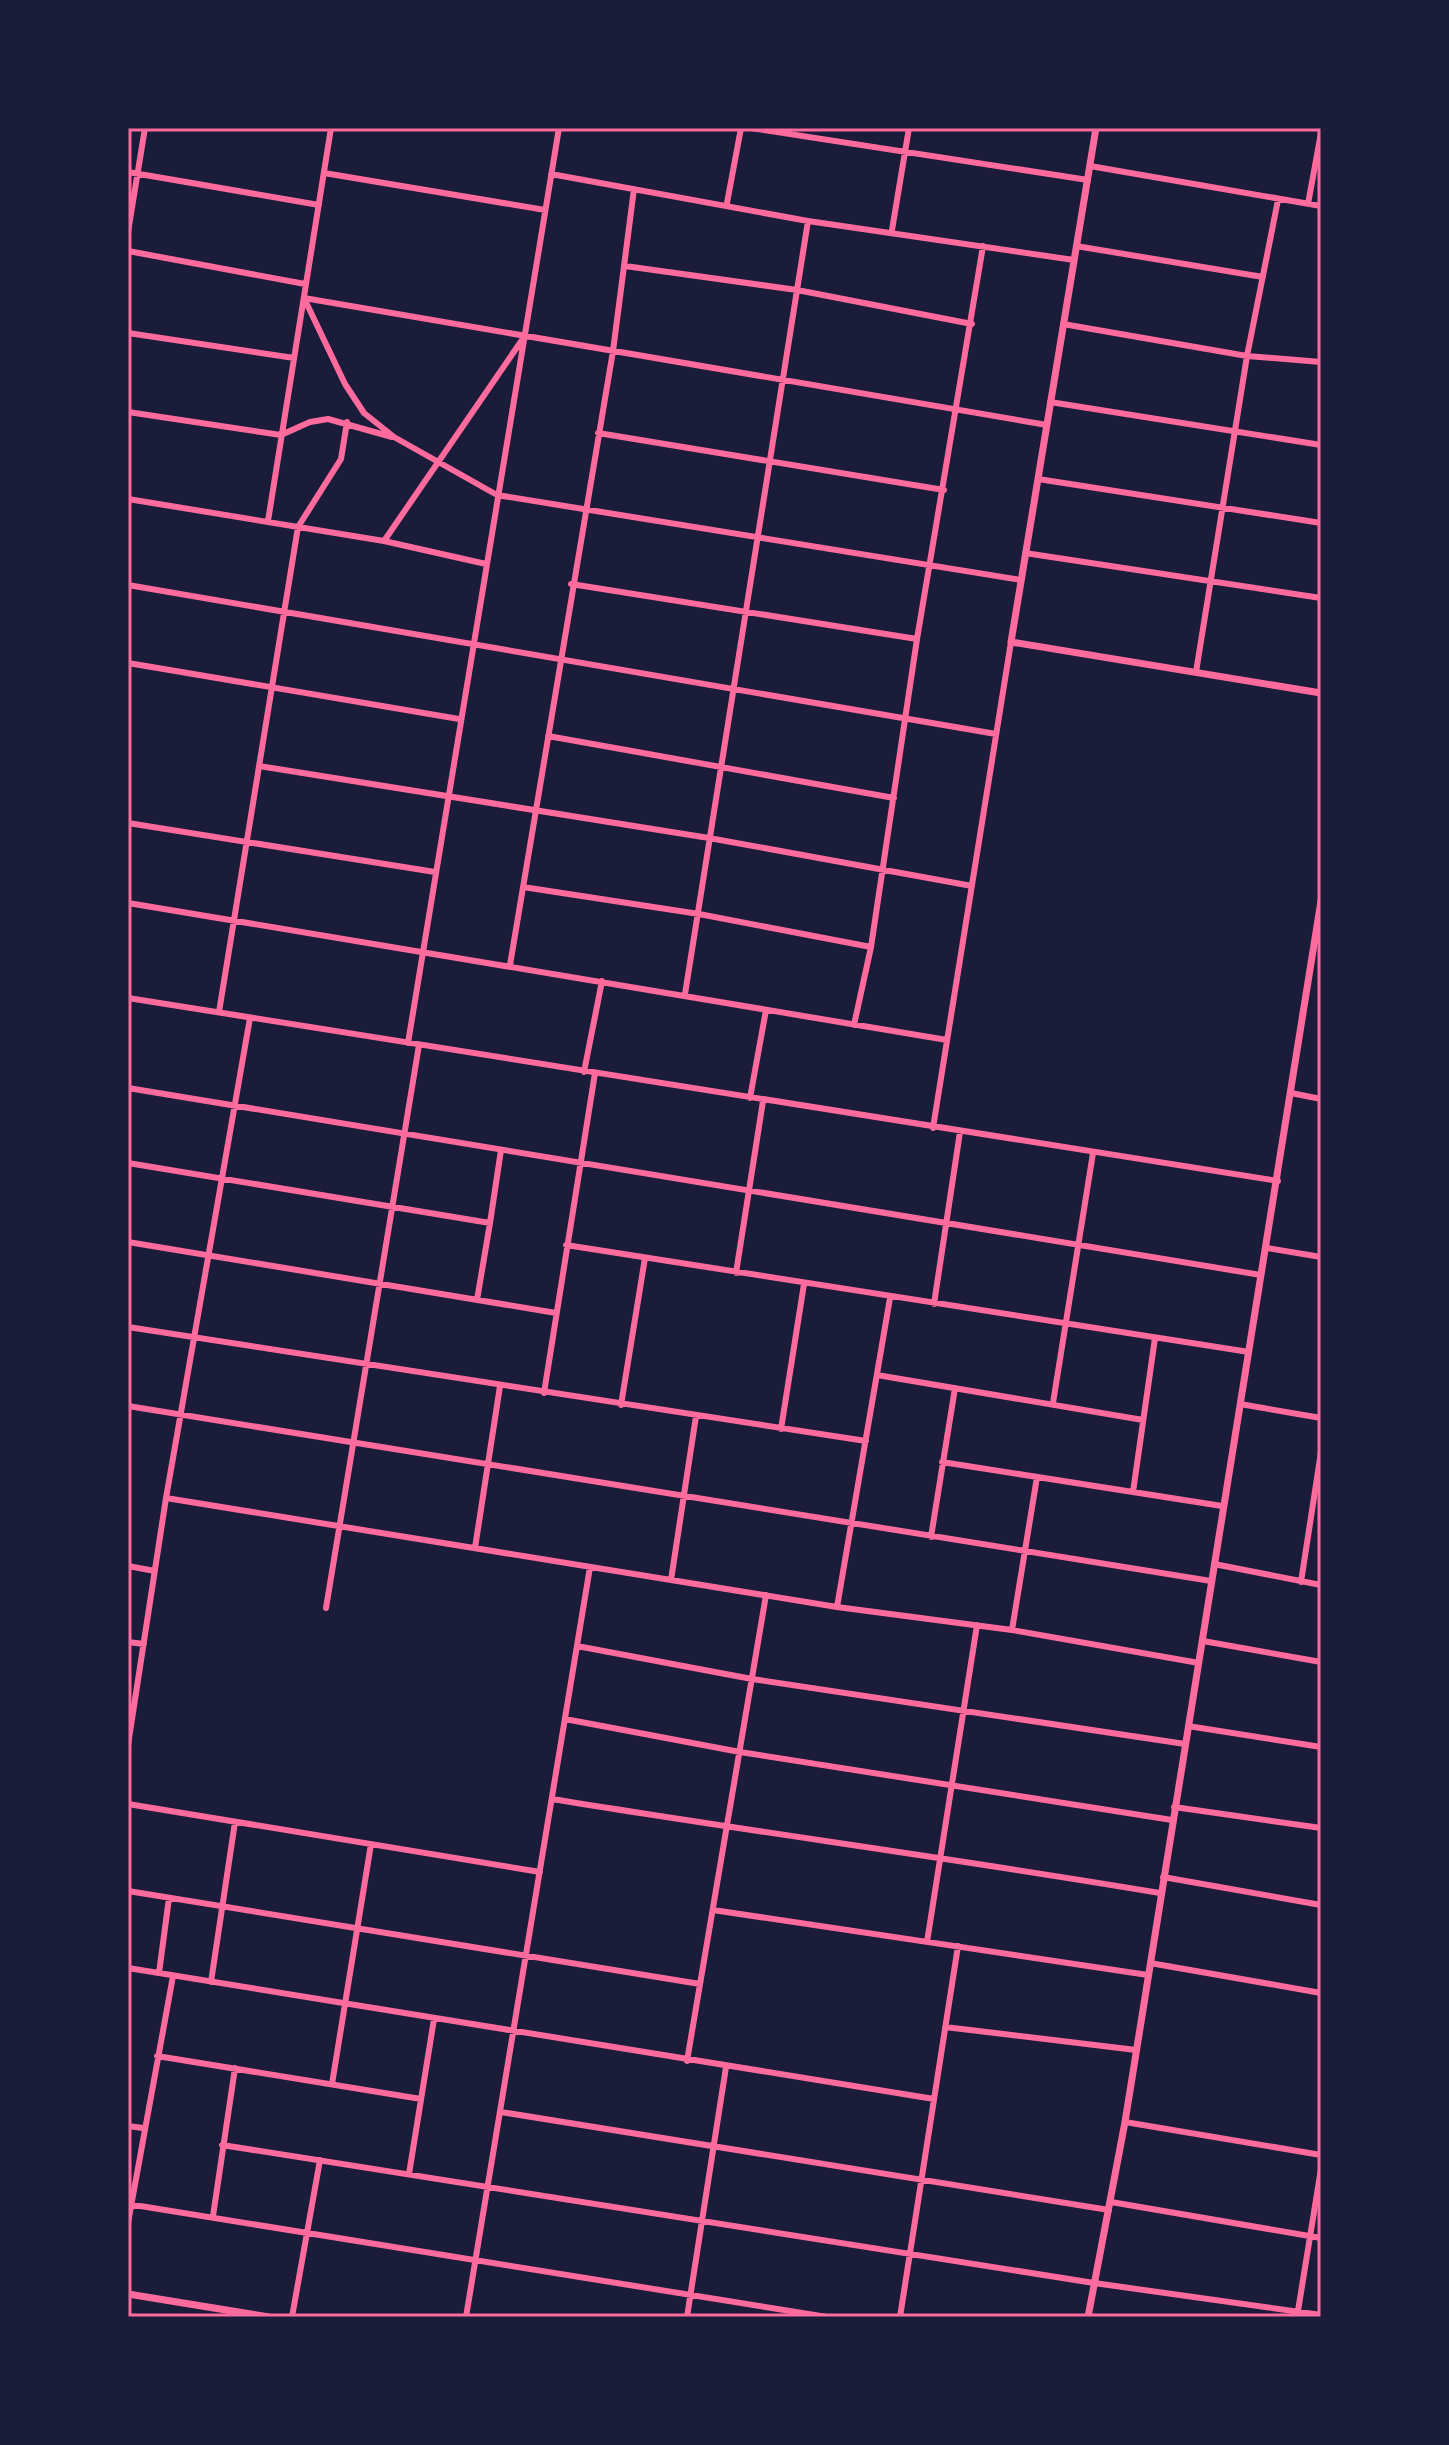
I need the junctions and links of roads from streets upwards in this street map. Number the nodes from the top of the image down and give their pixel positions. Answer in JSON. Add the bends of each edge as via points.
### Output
{"nodes":[{"id":1,"x":145,"y":128,"type":"edge"},
{"id":2,"x":331,"y":128,"type":"edge"},
{"id":3,"x":559,"y":128,"type":"edge"},
{"id":4,"x":741,"y":128,"type":"edge"},
{"id":5,"x":751,"y":128,"type":"edge"},
{"id":6,"x":909,"y":128,"type":"edge"},
{"id":7,"x":1096,"y":128,"type":"edge"},
{"id":8,"x":1321,"y":133,"type":"edge"},
{"id":9,"x":904,"y":153,"type":"junction"},
{"id":10,"x":1090,"y":166,"type":"junction"},
{"id":11,"x":128,"y":172,"type":"edge"},
{"id":12,"x":138,"y":173,"type":"junction"},
{"id":13,"x":324,"y":173,"type":"junction"},
{"id":14,"x":551,"y":174,"type":"junction"},
{"id":15,"x":1088,"y":180,"type":"junction"},
{"id":16,"x":634,"y":189,"type":"junction"},
{"id":17,"x":1278,"y":200,"type":"junction"},
{"id":18,"x":727,"y":203,"type":"junction"},
{"id":19,"x":1308,"y":204,"type":"junction"},
{"id":20,"x":319,"y":205,"type":"junction"},
{"id":21,"x":1321,"y":206,"type":"edge"},
{"id":22,"x":545,"y":210,"type":"junction"},
{"id":23,"x":808,"y":221,"type":"junction"},
{"id":24,"x":892,"y":230,"type":"junction"},
{"id":25,"x":128,"y":232,"type":"edge"},
{"id":26,"x":983,"y":246,"type":"junction"},
{"id":27,"x":1076,"y":246,"type":"junction"},
{"id":28,"x":128,"y":251,"type":"edge"},
{"id":29,"x":1074,"y":260,"type":"junction"},
{"id":30,"x":625,"y":266,"type":"junction"},
{"id":31,"x":1263,"y":277,"type":"junction"},
{"id":32,"x":305,"y":284,"type":"junction"},
{"id":33,"x":797,"y":290,"type":"junction"},
{"id":34,"x":304,"y":298,"type":"junction"},
{"id":35,"x":972,"y":324,"type":"junction"},
{"id":36,"x":1063,"y":324,"type":"junction"},
{"id":37,"x":128,"y":333,"type":"edge"},
{"id":38,"x":524,"y":337,"type":"junction"},
{"id":39,"x":613,"y":351,"type":"junction"},
{"id":40,"x":1247,"y":356,"type":"junction"},
{"id":41,"x":294,"y":358,"type":"junction"},
{"id":42,"x":1321,"y":362,"type":"edge"},
{"id":43,"x":784,"y":378,"type":"junction"},
{"id":44,"x":1050,"y":402,"type":"junction"},
{"id":45,"x":957,"y":409,"type":"junction"},
{"id":46,"x":128,"y":412,"type":"edge"},
{"id":47,"x":347,"y":422,"type":"junction"},
{"id":48,"x":1047,"y":425,"type":"junction"},
{"id":49,"x":1235,"y":431,"type":"junction"},
{"id":50,"x":598,"y":433,"type":"junction"},
{"id":51,"x":281,"y":435,"type":"junction"},
{"id":52,"x":394,"y":437,"type":"junction"},
{"id":53,"x":1321,"y":445,"type":"edge"},
{"id":54,"x":436,"y":461,"type":"junction"},
{"id":55,"x":772,"y":462,"type":"junction"},
{"id":56,"x":1038,"y":479,"type":"junction"},
{"id":57,"x":944,"y":490,"type":"junction"},
{"id":58,"x":497,"y":495,"type":"junction"},
{"id":59,"x":128,"y":499,"type":"edge"},
{"id":60,"x":584,"y":508,"type":"junction"},
{"id":61,"x":1222,"y":509,"type":"junction"},
{"id":62,"x":268,"y":521,"type":"junction"},
{"id":63,"x":1321,"y":523,"type":"edge"},
{"id":64,"x":298,"y":527,"type":"junction"},
{"id":65,"x":760,"y":536,"type":"junction"},
{"id":66,"x":384,"y":541,"type":"junction"},
{"id":67,"x":1025,"y":553,"type":"junction"},
{"id":68,"x":486,"y":564,"type":"junction"},
{"id":69,"x":931,"y":566,"type":"junction"},
{"id":70,"x":1209,"y":579,"type":"junction"},
{"id":71,"x":1021,"y":580,"type":"junction"},
{"id":72,"x":571,"y":584,"type":"junction"},
{"id":73,"x":128,"y":585,"type":"edge"},
{"id":74,"x":1321,"y":598,"type":"edge"},
{"id":75,"x":284,"y":610,"type":"junction"},
{"id":76,"x":747,"y":613,"type":"junction"},
{"id":77,"x":917,"y":639,"type":"junction"},
{"id":78,"x":1011,"y":642,"type":"junction"},
{"id":79,"x":472,"y":646,"type":"junction"},
{"id":80,"x":560,"y":660,"type":"junction"},
{"id":81,"x":128,"y":663,"type":"edge"},
{"id":82,"x":1196,"y":672,"type":"junction"},
{"id":83,"x":270,"y":689,"type":"junction"},
{"id":84,"x":735,"y":689,"type":"junction"},
{"id":85,"x":1321,"y":693,"type":"edge"},
{"id":86,"x":459,"y":719,"type":"junction"},
{"id":87,"x":906,"y":720,"type":"junction"},
{"id":88,"x":996,"y":734,"type":"junction"},
{"id":89,"x":548,"y":736,"type":"junction"},
{"id":90,"x":723,"y":764,"type":"junction"},
{"id":91,"x":259,"y":766,"type":"junction"},
{"id":92,"x":446,"y":798,"type":"junction"},
{"id":93,"x":894,"y":798,"type":"junction"},
{"id":94,"x":536,"y":813,"type":"junction"},
{"id":95,"x":128,"y":823,"type":"edge"},
{"id":96,"x":709,"y":838,"type":"junction"},
{"id":97,"x":247,"y":842,"type":"junction"},
{"id":98,"x":883,"y":870,"type":"junction"},
{"id":99,"x":435,"y":872,"type":"junction"},
{"id":100,"x":972,"y":886,"type":"junction"},
{"id":101,"x":523,"y":887,"type":"junction"},
{"id":102,"x":1321,"y":901,"type":"edge"},
{"id":103,"x":128,"y":903,"type":"edge"},
{"id":104,"x":699,"y":914,"type":"junction"},
{"id":105,"x":236,"y":920,"type":"junction"},
{"id":106,"x":1318,"y":943,"type":"edge"},
{"id":107,"x":871,"y":947,"type":"junction"},
{"id":108,"x":422,"y":952,"type":"junction"},
{"id":109,"x":510,"y":965,"type":"junction"},
{"id":110,"x":602,"y":981,"type":"junction"},
{"id":111,"x":685,"y":994,"type":"junction"},
{"id":112,"x":128,"y":998,"type":"edge"},
{"id":113,"x":766,"y":1010,"type":"junction"},
{"id":114,"x":219,"y":1012,"type":"junction"},
{"id":115,"x":250,"y":1018,"type":"junction"},
{"id":116,"x":854,"y":1025,"type":"junction"},
{"id":117,"x":947,"y":1040,"type":"junction"},
{"id":118,"x":408,"y":1043,"type":"junction"},
{"id":119,"x":419,"y":1045,"type":"junction"},
{"id":120,"x":584,"y":1072,"type":"junction"},
{"id":121,"x":595,"y":1073,"type":"junction"},
{"id":122,"x":128,"y":1088,"type":"edge"},
{"id":123,"x":1291,"y":1093,"type":"junction"},
{"id":124,"x":750,"y":1098,"type":"junction"},
{"id":125,"x":1321,"y":1099,"type":"edge"},
{"id":126,"x":763,"y":1101,"type":"junction"},
{"id":127,"x":235,"y":1105,"type":"junction"},
{"id":128,"x":933,"y":1128,"type":"junction"},
{"id":129,"x":960,"y":1132,"type":"junction"},
{"id":130,"x":405,"y":1134,"type":"junction"},
{"id":131,"x":501,"y":1150,"type":"junction"},
{"id":132,"x":1093,"y":1153,"type":"junction"},
{"id":133,"x":128,"y":1163,"type":"edge"},
{"id":134,"x":580,"y":1164,"type":"junction"},
{"id":135,"x":222,"y":1178,"type":"junction"},
{"id":136,"x":1278,"y":1181,"type":"junction"},
{"id":137,"x":749,"y":1191,"type":"junction"},
{"id":138,"x":393,"y":1205,"type":"junction"},
{"id":139,"x":947,"y":1222,"type":"junction"},
{"id":140,"x":490,"y":1223,"type":"junction"},
{"id":141,"x":128,"y":1242,"type":"edge"},
{"id":142,"x":566,"y":1245,"type":"junction"},
{"id":143,"x":1081,"y":1246,"type":"junction"},
{"id":144,"x":1267,"y":1248,"type":"junction"},
{"id":145,"x":208,"y":1255,"type":"junction"},
{"id":146,"x":1321,"y":1257,"type":"edge"},
{"id":147,"x":645,"y":1258,"type":"junction"},
{"id":148,"x":736,"y":1273,"type":"junction"},
{"id":149,"x":1261,"y":1275,"type":"junction"},
{"id":150,"x":379,"y":1284,"type":"junction"},
{"id":151,"x":804,"y":1284,"type":"junction"},
{"id":152,"x":890,"y":1298,"type":"junction"},
{"id":153,"x":477,"y":1300,"type":"junction"},
{"id":154,"x":934,"y":1304,"type":"junction"},
{"id":155,"x":556,"y":1313,"type":"junction"},
{"id":156,"x":1066,"y":1322,"type":"junction"},
{"id":157,"x":128,"y":1327,"type":"edge"},
{"id":158,"x":194,"y":1337,"type":"junction"},
{"id":159,"x":1155,"y":1338,"type":"junction"},
{"id":160,"x":1249,"y":1352,"type":"junction"},
{"id":161,"x":366,"y":1365,"type":"junction"},
{"id":162,"x":877,"y":1375,"type":"junction"},
{"id":163,"x":500,"y":1386,"type":"junction"},
{"id":164,"x":955,"y":1388,"type":"junction"},
{"id":165,"x":544,"y":1393,"type":"junction"},
{"id":166,"x":1053,"y":1403,"type":"junction"},
{"id":167,"x":1240,"y":1404,"type":"junction"},
{"id":168,"x":621,"y":1405,"type":"junction"},
{"id":169,"x":128,"y":1406,"type":"edge"},
{"id":170,"x":180,"y":1415,"type":"junction"},
{"id":171,"x":696,"y":1416,"type":"junction"},
{"id":172,"x":1321,"y":1418,"type":"edge"},
{"id":173,"x":1143,"y":1420,"type":"junction"},
{"id":174,"x":781,"y":1429,"type":"junction"},
{"id":175,"x":866,"y":1441,"type":"junction"},
{"id":176,"x":353,"y":1443,"type":"junction"},
{"id":177,"x":1321,"y":1452,"type":"edge"},
{"id":178,"x":942,"y":1462,"type":"junction"},
{"id":179,"x":488,"y":1465,"type":"junction"},
{"id":180,"x":1037,"y":1477,"type":"junction"},
{"id":181,"x":1133,"y":1492,"type":"junction"},
{"id":182,"x":684,"y":1497,"type":"junction"},
{"id":183,"x":166,"y":1498,"type":"junction"},
{"id":184,"x":1317,"y":1501,"type":"edge"},
{"id":185,"x":1222,"y":1506,"type":"junction"},
{"id":186,"x":852,"y":1524,"type":"junction"},
{"id":187,"x":339,"y":1526,"type":"junction"},
{"id":188,"x":931,"y":1537,"type":"junction"},
{"id":189,"x":475,"y":1548,"type":"junction"},
{"id":190,"x":1025,"y":1552,"type":"junction"},
{"id":191,"x":1214,"y":1564,"type":"junction"},
{"id":192,"x":128,"y":1566,"type":"edge"},
{"id":193,"x":590,"y":1567,"type":"junction"},
{"id":194,"x":155,"y":1571,"type":"junction"},
{"id":195,"x":671,"y":1580,"type":"junction"},
{"id":196,"x":1211,"y":1581,"type":"junction"},
{"id":197,"x":1301,"y":1582,"type":"junction"},
{"id":198,"x":1321,"y":1585,"type":"edge"},
{"id":199,"x":766,"y":1595,"type":"junction"},
{"id":200,"x":837,"y":1607,"type":"junction"},
{"id":201,"x":326,"y":1608,"type":"dead end"},
{"id":202,"x":977,"y":1625,"type":"junction"},
{"id":203,"x":1012,"y":1630,"type":"junction"},
{"id":204,"x":1203,"y":1641,"type":"junction"},
{"id":205,"x":128,"y":1642,"type":"edge"},
{"id":206,"x":144,"y":1644,"type":"junction"},
{"id":207,"x":577,"y":1646,"type":"junction"},
{"id":208,"x":1321,"y":1662,"type":"edge"},
{"id":209,"x":1199,"y":1663,"type":"junction"},
{"id":210,"x":752,"y":1679,"type":"junction"},
{"id":211,"x":964,"y":1708,"type":"junction"},
{"id":212,"x":565,"y":1719,"type":"junction"},
{"id":213,"x":130,"y":1722,"type":"edge"},
{"id":214,"x":1188,"y":1726,"type":"junction"},
{"id":215,"x":1185,"y":1744,"type":"junction"},
{"id":216,"x":128,"y":1745,"type":"edge"},
{"id":217,"x":1321,"y":1747,"type":"edge"},
{"id":218,"x":740,"y":1752,"type":"junction"},
{"id":219,"x":952,"y":1786,"type":"junction"},
{"id":220,"x":552,"y":1799,"type":"junction"},
{"id":221,"x":128,"y":1804,"type":"edge"},
{"id":222,"x":1174,"y":1807,"type":"junction"},
{"id":223,"x":1172,"y":1820,"type":"junction"},
{"id":224,"x":235,"y":1822,"type":"junction"},
{"id":225,"x":727,"y":1828,"type":"junction"},
{"id":226,"x":1321,"y":1828,"type":"edge"},
{"id":227,"x":371,"y":1844,"type":"junction"},
{"id":228,"x":941,"y":1856,"type":"junction"},
{"id":229,"x":540,"y":1872,"type":"junction"},
{"id":230,"x":1163,"y":1877,"type":"junction"},
{"id":231,"x":128,"y":1891,"type":"edge"},
{"id":232,"x":1160,"y":1893,"type":"junction"},
{"id":233,"x":169,"y":1898,"type":"junction"},
{"id":234,"x":1321,"y":1905,"type":"edge"},
{"id":235,"x":223,"y":1907,"type":"junction"},
{"id":236,"x":713,"y":1910,"type":"junction"},
{"id":237,"x":358,"y":1927,"type":"junction"},
{"id":238,"x":927,"y":1942,"type":"junction"},
{"id":239,"x":958,"y":1946,"type":"junction"},
{"id":240,"x":526,"y":1956,"type":"junction"},
{"id":241,"x":1150,"y":1963,"type":"junction"},
{"id":242,"x":128,"y":1968,"type":"edge"},
{"id":243,"x":159,"y":1973,"type":"junction"},
{"id":244,"x":1148,"y":1975,"type":"junction"},
{"id":245,"x":173,"y":1976,"type":"junction"},
{"id":246,"x":211,"y":1982,"type":"junction"},
{"id":247,"x":700,"y":1984,"type":"junction"},
{"id":248,"x":1321,"y":1993,"type":"edge"},
{"id":249,"x":345,"y":2005,"type":"junction"},
{"id":250,"x":434,"y":2019,"type":"junction"},
{"id":251,"x":945,"y":2027,"type":"junction"},
{"id":252,"x":514,"y":2032,"type":"junction"},
{"id":253,"x":1136,"y":2050,"type":"junction"},
{"id":254,"x":157,"y":2056,"type":"junction"},
{"id":255,"x":687,"y":2061,"type":"junction"},
{"id":256,"x":726,"y":2067,"type":"junction"},
{"id":257,"x":235,"y":2068,"type":"junction"},
{"id":258,"x":332,"y":2084,"type":"junction"},
{"id":259,"x":421,"y":2099,"type":"junction"},
{"id":260,"x":934,"y":2099,"type":"junction"},
{"id":261,"x":501,"y":2112,"type":"junction"},
{"id":262,"x":1125,"y":2122,"type":"junction"},
{"id":263,"x":128,"y":2126,"type":"edge"},
{"id":264,"x":143,"y":2128,"type":"junction"},
{"id":265,"x":222,"y":2145,"type":"junction"},
{"id":266,"x":713,"y":2146,"type":"junction"},
{"id":267,"x":1321,"y":2155,"type":"edge"},
{"id":268,"x":320,"y":2160,"type":"junction"},
{"id":269,"x":1321,"y":2169,"type":"edge"},
{"id":270,"x":409,"y":2174,"type":"junction"},
{"id":271,"x":922,"y":2178,"type":"junction"},
{"id":272,"x":488,"y":2187,"type":"junction"},
{"id":273,"x":129,"y":2204,"type":"edge"},
{"id":274,"x":1110,"y":2206,"type":"junction"},
{"id":275,"x":213,"y":2216,"type":"junction"},
{"id":276,"x":701,"y":2221,"type":"junction"},
{"id":277,"x":128,"y":2223,"type":"edge"},
{"id":278,"x":306,"y":2233,"type":"junction"},
{"id":279,"x":1310,"y":2236,"type":"junction"},
{"id":280,"x":1321,"y":2238,"type":"edge"},
{"id":281,"x":910,"y":2254,"type":"junction"},
{"id":282,"x":477,"y":2260,"type":"junction"},
{"id":283,"x":1094,"y":2283,"type":"junction"},
{"id":284,"x":128,"y":2294,"type":"edge"},
{"id":285,"x":689,"y":2295,"type":"junction"},
{"id":286,"x":1297,"y":2314,"type":"edge"},
{"id":287,"x":243,"y":2315,"type":"edge"},
{"id":288,"x":1321,"y":2315,"type":"edge"},
{"id":289,"x":269,"y":2317,"type":"edge"},
{"id":290,"x":292,"y":2317,"type":"edge"},
{"id":291,"x":466,"y":2317,"type":"edge"},
{"id":292,"x":687,"y":2317,"type":"edge"},
{"id":293,"x":827,"y":2317,"type":"edge"},
{"id":294,"x":900,"y":2317,"type":"edge"},
{"id":295,"x":1088,"y":2317,"type":"edge"}],
"edges":[{"from":1,"to":12,"type":"street"},
{"from":2,"to":13,"type":"street"},
{"from":3,"to":14,"type":"street"},
{"from":4,"to":18,"type":"street"},
{"from":5,"to":9,"type":"street"},
{"from":6,"to":9,"type":"street"},
{"from":7,"to":10,"type":"street"},
{"from":8,"to":19,"type":"street"},
{"from":9,"to":15,"type":"street"},
{"from":9,"to":24,"type":"street"},
{"from":10,"to":15,"type":"street"},
{"from":10,"to":17,"type":"street"},
{"from":11,"to":12,"type":"street"},
{"from":12,"to":20,"type":"street"},
{"from":12,"to":25,"type":"street"},
{"from":13,"to":20,"type":"street"},
{"from":13,"to":22,"type":"street"},
{"from":14,"to":16,"type":"street"},
{"from":14,"to":22,"type":"street"},
{"from":15,"to":27,"type":"street"},
{"from":16,"to":18,"type":"street"},
{"from":16,"to":30,"type":"street"},
{"from":17,"to":19,"type":"street"},
{"from":17,"to":31,"type":"street"},
{"from":18,"to":23,"type":"street"},
{"from":19,"to":21,"type":"street"},
{"from":20,"to":32,"type":"street"},
{"from":22,"to":38,"type":"street"},
{"from":23,"to":24,"type":"street"},
{"from":23,"to":33,"type":"street"},
{"from":24,"to":26,"type":"street"},
{"from":26,"to":29,"type":"street"},
{"from":26,"to":35,"type":"street"},
{"from":27,"to":29,"type":"street"},
{"from":27,"to":31,"type":"street"},
{"from":28,"to":32,"type":"street"},
{"from":29,"to":36,"type":"street"},
{"from":30,"to":33,"type":"street"},
{"from":30,"to":39,"type":"street"},
{"from":31,"to":40,"type":"street"},
{"from":32,"to":34,"type":"street"},
{"from":33,"to":35,"type":"street"},
{"from":33,"to":43,"type":"street"},
{"from":34,"to":38,"type":"street"},
{"from":34,"to":41,"type":"street"},
{"from":34,"to":52,"type":"street","via":[[354,400]]},
{"from":35,"to":45,"type":"street"},
{"from":36,"to":40,"type":"street"},
{"from":36,"to":44,"type":"street"},
{"from":37,"to":41,"type":"street"},
{"from":38,"to":39,"type":"street"},
{"from":38,"to":54,"type":"street"},
{"from":38,"to":58,"type":"street"},
{"from":39,"to":43,"type":"street"},
{"from":39,"to":50,"type":"street"},
{"from":40,"to":42,"type":"street"},
{"from":40,"to":49,"type":"street"},
{"from":41,"to":51,"type":"street"},
{"from":43,"to":45,"type":"street"},
{"from":43,"to":55,"type":"street"},
{"from":44,"to":48,"type":"street"},
{"from":44,"to":49,"type":"street"},
{"from":45,"to":48,"type":"street"},
{"from":45,"to":57,"type":"street"},
{"from":46,"to":51,"type":"street"},
{"from":47,"to":51,"type":"street","via":[[318,419]]},
{"from":47,"to":52,"type":"street"},
{"from":47,"to":64,"type":"street","via":[[341,459]]},
{"from":48,"to":56,"type":"street"},
{"from":49,"to":53,"type":"street"},
{"from":49,"to":61,"type":"street"},
{"from":50,"to":55,"type":"street"},
{"from":50,"to":60,"type":"street"},
{"from":51,"to":62,"type":"street"},
{"from":52,"to":54,"type":"street"},
{"from":54,"to":58,"type":"street"},
{"from":54,"to":66,"type":"street"},
{"from":55,"to":57,"type":"street"},
{"from":55,"to":65,"type":"street"},
{"from":56,"to":61,"type":"street"},
{"from":56,"to":67,"type":"street"},
{"from":57,"to":69,"type":"street"},
{"from":58,"to":60,"type":"street"},
{"from":58,"to":68,"type":"street"},
{"from":59,"to":62,"type":"street"},
{"from":60,"to":65,"type":"street"},
{"from":60,"to":72,"type":"street"},
{"from":61,"to":63,"type":"street"},
{"from":61,"to":70,"type":"street"},
{"from":62,"to":64,"type":"street"},
{"from":64,"to":66,"type":"street"},
{"from":64,"to":75,"type":"street"},
{"from":65,"to":69,"type":"street"},
{"from":65,"to":76,"type":"street"},
{"from":66,"to":68,"type":"street"},
{"from":67,"to":70,"type":"street"},
{"from":67,"to":71,"type":"street"},
{"from":68,"to":79,"type":"street"},
{"from":69,"to":71,"type":"street"},
{"from":69,"to":77,"type":"street"},
{"from":70,"to":74,"type":"street"},
{"from":70,"to":82,"type":"street"},
{"from":71,"to":78,"type":"street"},
{"from":72,"to":76,"type":"street"},
{"from":72,"to":80,"type":"street"},
{"from":73,"to":75,"type":"street"},
{"from":75,"to":79,"type":"street"},
{"from":75,"to":83,"type":"street"},
{"from":76,"to":77,"type":"street"},
{"from":76,"to":84,"type":"street"},
{"from":77,"to":87,"type":"street"},
{"from":78,"to":82,"type":"street"},
{"from":78,"to":88,"type":"street"},
{"from":79,"to":80,"type":"street"},
{"from":79,"to":86,"type":"street"},
{"from":80,"to":84,"type":"street"},
{"from":80,"to":89,"type":"street"},
{"from":81,"to":83,"type":"street"},
{"from":82,"to":85,"type":"street"},
{"from":83,"to":86,"type":"street"},
{"from":83,"to":91,"type":"street"},
{"from":84,"to":87,"type":"street"},
{"from":84,"to":90,"type":"street"},
{"from":86,"to":92,"type":"street"},
{"from":87,"to":88,"type":"street"},
{"from":87,"to":93,"type":"street"},
{"from":88,"to":100,"type":"street"},
{"from":89,"to":90,"type":"street"},
{"from":89,"to":94,"type":"street"},
{"from":90,"to":93,"type":"street"},
{"from":90,"to":96,"type":"street"},
{"from":91,"to":92,"type":"street"},
{"from":91,"to":97,"type":"street"},
{"from":92,"to":94,"type":"street"},
{"from":92,"to":99,"type":"street"},
{"from":93,"to":98,"type":"street"},
{"from":94,"to":96,"type":"street"},
{"from":94,"to":101,"type":"street"},
{"from":95,"to":97,"type":"street"},
{"from":96,"to":98,"type":"street"},
{"from":96,"to":104,"type":"street"},
{"from":97,"to":99,"type":"street"},
{"from":97,"to":105,"type":"street"},
{"from":98,"to":100,"type":"street"},
{"from":98,"to":107,"type":"street"},
{"from":99,"to":108,"type":"street"},
{"from":100,"to":117,"type":"street"},
{"from":101,"to":104,"type":"street"},
{"from":101,"to":109,"type":"street"},
{"from":102,"to":106,"type":"street"},
{"from":103,"to":105,"type":"street"},
{"from":104,"to":107,"type":"street"},
{"from":104,"to":111,"type":"street"},
{"from":105,"to":108,"type":"street"},
{"from":105,"to":114,"type":"street"},
{"from":106,"to":123,"type":"street"},
{"from":107,"to":116,"type":"street"},
{"from":108,"to":109,"type":"street"},
{"from":108,"to":118,"type":"street"},
{"from":109,"to":110,"type":"street"},
{"from":110,"to":111,"type":"street"},
{"from":110,"to":120,"type":"street"},
{"from":111,"to":113,"type":"street"},
{"from":112,"to":114,"type":"street"},
{"from":113,"to":116,"type":"street"},
{"from":113,"to":124,"type":"street"},
{"from":114,"to":115,"type":"street"},
{"from":115,"to":118,"type":"street"},
{"from":115,"to":127,"type":"street"},
{"from":116,"to":117,"type":"street"},
{"from":117,"to":128,"type":"street"},
{"from":118,"to":119,"type":"street"},
{"from":119,"to":120,"type":"street"},
{"from":119,"to":130,"type":"street"},
{"from":120,"to":121,"type":"street"},
{"from":121,"to":124,"type":"street"},
{"from":121,"to":134,"type":"street"},
{"from":122,"to":127,"type":"street"},
{"from":123,"to":125,"type":"street"},
{"from":123,"to":136,"type":"street"},
{"from":124,"to":126,"type":"street"},
{"from":126,"to":128,"type":"street"},
{"from":126,"to":137,"type":"street"},
{"from":127,"to":130,"type":"street"},
{"from":127,"to":135,"type":"street"},
{"from":128,"to":129,"type":"street"},
{"from":129,"to":132,"type":"street"},
{"from":129,"to":139,"type":"street"},
{"from":130,"to":131,"type":"street"},
{"from":130,"to":138,"type":"street"},
{"from":131,"to":134,"type":"street"},
{"from":131,"to":140,"type":"street"},
{"from":132,"to":136,"type":"street"},
{"from":132,"to":143,"type":"street"},
{"from":133,"to":135,"type":"street"},
{"from":134,"to":137,"type":"street"},
{"from":134,"to":142,"type":"street"},
{"from":135,"to":138,"type":"street"},
{"from":135,"to":145,"type":"street"},
{"from":136,"to":144,"type":"street"},
{"from":137,"to":139,"type":"street"},
{"from":137,"to":148,"type":"street"},
{"from":138,"to":140,"type":"street"},
{"from":138,"to":150,"type":"street"},
{"from":139,"to":143,"type":"street"},
{"from":139,"to":154,"type":"street"},
{"from":140,"to":153,"type":"street"},
{"from":141,"to":145,"type":"street"},
{"from":142,"to":147,"type":"street"},
{"from":142,"to":155,"type":"street"},
{"from":143,"to":149,"type":"street"},
{"from":143,"to":156,"type":"street"},
{"from":144,"to":146,"type":"street"},
{"from":144,"to":149,"type":"street"},
{"from":145,"to":150,"type":"street"},
{"from":145,"to":158,"type":"street"},
{"from":147,"to":148,"type":"street"},
{"from":147,"to":168,"type":"street"},
{"from":148,"to":151,"type":"street"},
{"from":149,"to":160,"type":"street"},
{"from":150,"to":153,"type":"street"},
{"from":150,"to":161,"type":"street"},
{"from":151,"to":152,"type":"street"},
{"from":151,"to":174,"type":"street"},
{"from":152,"to":154,"type":"street"},
{"from":152,"to":162,"type":"street"},
{"from":153,"to":155,"type":"street"},
{"from":154,"to":156,"type":"street"},
{"from":155,"to":165,"type":"street"},
{"from":156,"to":159,"type":"street"},
{"from":156,"to":166,"type":"street"},
{"from":157,"to":158,"type":"street"},
{"from":158,"to":161,"type":"street"},
{"from":158,"to":170,"type":"street"},
{"from":159,"to":160,"type":"street"},
{"from":159,"to":173,"type":"street"},
{"from":160,"to":167,"type":"street"},
{"from":161,"to":163,"type":"street"},
{"from":161,"to":176,"type":"street"},
{"from":162,"to":164,"type":"street"},
{"from":162,"to":175,"type":"street"},
{"from":163,"to":165,"type":"street"},
{"from":163,"to":179,"type":"street"},
{"from":164,"to":166,"type":"street"},
{"from":164,"to":178,"type":"street"},
{"from":165,"to":168,"type":"street"},
{"from":166,"to":173,"type":"street"},
{"from":167,"to":172,"type":"street"},
{"from":167,"to":185,"type":"street"},
{"from":168,"to":171,"type":"street"},
{"from":169,"to":170,"type":"street"},
{"from":170,"to":176,"type":"street"},
{"from":170,"to":183,"type":"street"},
{"from":171,"to":174,"type":"street"},
{"from":171,"to":182,"type":"street"},
{"from":173,"to":181,"type":"street"},
{"from":174,"to":175,"type":"street"},
{"from":175,"to":186,"type":"street"},
{"from":176,"to":179,"type":"street"},
{"from":176,"to":187,"type":"street"},
{"from":177,"to":184,"type":"street"},
{"from":178,"to":180,"type":"street"},
{"from":178,"to":188,"type":"street"},
{"from":179,"to":182,"type":"street"},
{"from":179,"to":189,"type":"street"},
{"from":180,"to":181,"type":"street"},
{"from":180,"to":190,"type":"street"},
{"from":181,"to":185,"type":"street"},
{"from":182,"to":186,"type":"street"},
{"from":182,"to":195,"type":"street"},
{"from":183,"to":187,"type":"street"},
{"from":183,"to":194,"type":"street"},
{"from":184,"to":197,"type":"street"},
{"from":185,"to":191,"type":"street"},
{"from":186,"to":188,"type":"street"},
{"from":186,"to":200,"type":"street"},
{"from":187,"to":189,"type":"street"},
{"from":187,"to":201,"type":"street"},
{"from":188,"to":190,"type":"street"},
{"from":189,"to":193,"type":"street"},
{"from":190,"to":196,"type":"street"},
{"from":190,"to":203,"type":"street"},
{"from":191,"to":196,"type":"street"},
{"from":191,"to":197,"type":"street"},
{"from":192,"to":194,"type":"street"},
{"from":193,"to":195,"type":"street"},
{"from":193,"to":207,"type":"street"},
{"from":194,"to":206,"type":"street"},
{"from":195,"to":199,"type":"street"},
{"from":196,"to":204,"type":"street"},
{"from":197,"to":198,"type":"street"},
{"from":199,"to":200,"type":"street"},
{"from":199,"to":210,"type":"street"},
{"from":200,"to":202,"type":"street"},
{"from":202,"to":203,"type":"street"},
{"from":202,"to":211,"type":"street"},
{"from":203,"to":209,"type":"street"},
{"from":204,"to":208,"type":"street"},
{"from":204,"to":209,"type":"street"},
{"from":205,"to":206,"type":"street"},
{"from":206,"to":213,"type":"street"},
{"from":207,"to":210,"type":"street"},
{"from":207,"to":212,"type":"street"},
{"from":209,"to":214,"type":"street"},
{"from":210,"to":211,"type":"street"},
{"from":210,"to":218,"type":"street"},
{"from":211,"to":215,"type":"street"},
{"from":211,"to":219,"type":"street"},
{"from":212,"to":218,"type":"street"},
{"from":212,"to":220,"type":"street"},
{"from":213,"to":216,"type":"street"},
{"from":214,"to":215,"type":"street"},
{"from":214,"to":217,"type":"street"},
{"from":215,"to":222,"type":"street"},
{"from":218,"to":219,"type":"street"},
{"from":218,"to":225,"type":"street"},
{"from":219,"to":223,"type":"street"},
{"from":219,"to":228,"type":"street"},
{"from":220,"to":225,"type":"street"},
{"from":220,"to":229,"type":"street"},
{"from":221,"to":224,"type":"street"},
{"from":222,"to":223,"type":"street"},
{"from":222,"to":226,"type":"street"},
{"from":223,"to":230,"type":"street"},
{"from":224,"to":227,"type":"street"},
{"from":224,"to":235,"type":"street"},
{"from":225,"to":228,"type":"street"},
{"from":225,"to":236,"type":"street"},
{"from":227,"to":229,"type":"street"},
{"from":227,"to":237,"type":"street"},
{"from":228,"to":232,"type":"street"},
{"from":228,"to":238,"type":"street"},
{"from":229,"to":240,"type":"street"},
{"from":230,"to":232,"type":"street"},
{"from":230,"to":234,"type":"street"},
{"from":231,"to":233,"type":"street"},
{"from":232,"to":241,"type":"street"},
{"from":233,"to":235,"type":"street"},
{"from":233,"to":243,"type":"street"},
{"from":235,"to":237,"type":"street"},
{"from":235,"to":246,"type":"street"},
{"from":236,"to":238,"type":"street"},
{"from":236,"to":247,"type":"street"},
{"from":237,"to":240,"type":"street"},
{"from":237,"to":249,"type":"street"},
{"from":238,"to":239,"type":"street"},
{"from":239,"to":244,"type":"street"},
{"from":239,"to":251,"type":"street"},
{"from":240,"to":247,"type":"street"},
{"from":240,"to":252,"type":"street"},
{"from":241,"to":244,"type":"street"},
{"from":241,"to":248,"type":"street"},
{"from":242,"to":243,"type":"street"},
{"from":243,"to":245,"type":"street"},
{"from":244,"to":253,"type":"street"},
{"from":245,"to":246,"type":"street"},
{"from":245,"to":254,"type":"street"},
{"from":246,"to":249,"type":"street"},
{"from":247,"to":255,"type":"street"},
{"from":249,"to":250,"type":"street"},
{"from":249,"to":258,"type":"street"},
{"from":250,"to":252,"type":"street"},
{"from":250,"to":259,"type":"street"},
{"from":251,"to":253,"type":"street"},
{"from":251,"to":260,"type":"street"},
{"from":252,"to":255,"type":"street"},
{"from":252,"to":261,"type":"street"},
{"from":253,"to":262,"type":"street"},
{"from":254,"to":257,"type":"street"},
{"from":254,"to":264,"type":"street"},
{"from":255,"to":256,"type":"street"},
{"from":256,"to":260,"type":"street"},
{"from":256,"to":266,"type":"street"},
{"from":257,"to":258,"type":"street"},
{"from":257,"to":265,"type":"street"},
{"from":258,"to":259,"type":"street"},
{"from":259,"to":270,"type":"street"},
{"from":260,"to":271,"type":"street"},
{"from":261,"to":266,"type":"street"},
{"from":261,"to":272,"type":"street"},
{"from":262,"to":267,"type":"street"},
{"from":262,"to":274,"type":"street"},
{"from":263,"to":264,"type":"street"},
{"from":264,"to":273,"type":"street"},
{"from":265,"to":268,"type":"street"},
{"from":265,"to":275,"type":"street"},
{"from":266,"to":271,"type":"street"},
{"from":266,"to":276,"type":"street"},
{"from":268,"to":270,"type":"street"},
{"from":268,"to":278,"type":"street"},
{"from":269,"to":279,"type":"street"},
{"from":270,"to":272,"type":"street"},
{"from":271,"to":274,"type":"street"},
{"from":271,"to":281,"type":"street"},
{"from":272,"to":276,"type":"street"},
{"from":272,"to":282,"type":"street"},
{"from":273,"to":275,"type":"street"},
{"from":273,"to":277,"type":"street"},
{"from":274,"to":279,"type":"street"},
{"from":274,"to":283,"type":"street"},
{"from":275,"to":278,"type":"street"},
{"from":276,"to":281,"type":"street"},
{"from":276,"to":285,"type":"street"},
{"from":278,"to":282,"type":"street"},
{"from":278,"to":290,"type":"street"},
{"from":279,"to":280,"type":"street"},
{"from":279,"to":286,"type":"street"},
{"from":281,"to":283,"type":"street"},
{"from":281,"to":294,"type":"street"},
{"from":282,"to":285,"type":"street"},
{"from":282,"to":291,"type":"street"},
{"from":283,"to":286,"type":"street"},
{"from":283,"to":295,"type":"street"},
{"from":284,"to":287,"type":"street"},
{"from":285,"to":292,"type":"street"},
{"from":285,"to":293,"type":"street"},
{"from":286,"to":288,"type":"street"},
{"from":287,"to":289,"type":"street"}]}
